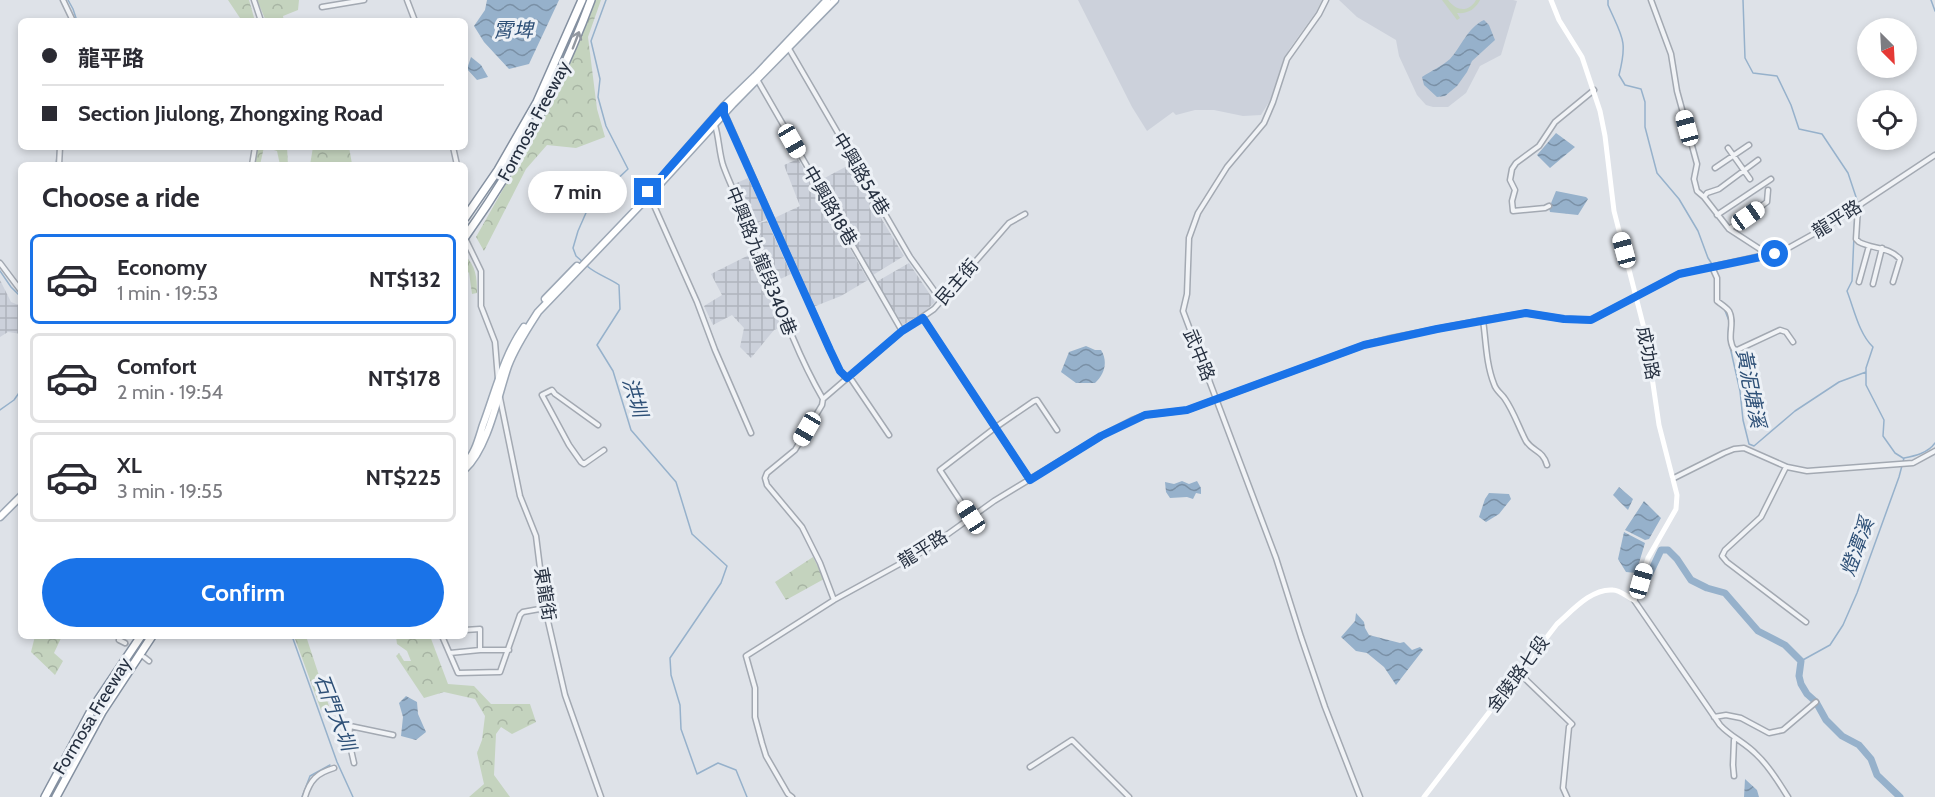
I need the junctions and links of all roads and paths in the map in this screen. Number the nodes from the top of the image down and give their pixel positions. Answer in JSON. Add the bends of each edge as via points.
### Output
{"nodes":[{"id":1,"x":63,"y":0,"type":"edge"},
{"id":2,"x":254,"y":0,"type":"edge"},
{"id":3,"x":364,"y":0,"type":"edge"},
{"id":4,"x":407,"y":0,"type":"edge"},
{"id":5,"x":582,"y":0,"type":"edge"},
{"id":6,"x":591,"y":0,"type":"edge"},
{"id":7,"x":827,"y":0,"type":"edge"},
{"id":8,"x":835,"y":0,"type":"edge"},
{"id":9,"x":1326,"y":0,"type":"edge"},
{"id":10,"x":1551,"y":0,"type":"edge"},
{"id":11,"x":1651,"y":0,"type":"edge"},
{"id":12,"x":322,"y":8,"type":"dead end"},
{"id":13,"x":72,"y":18,"type":"edge"},
{"id":14,"x":260,"y":18,"type":"edge"},
{"id":15,"x":415,"y":18,"type":"edge"},
{"id":16,"x":787,"y":46,"type":"junction"},
{"id":17,"x":758,"y":81,"type":"junction"},
{"id":18,"x":1594,"y":90,"type":"junction"},
{"id":19,"x":724,"y":106,"type":"junction"},
{"id":20,"x":724,"y":114,"type":"junction"},
{"id":21,"x":714,"y":122,"type":"junction"},
{"id":22,"x":1749,"y":145,"type":"dead end"},
{"id":23,"x":1728,"y":147,"type":"dead end"},
{"id":24,"x":1734,"y":155,"type":"junction"},
{"id":25,"x":1935,"y":155,"type":"edge"},
{"id":26,"x":1758,"y":160,"type":"dead end"},
{"id":27,"x":1715,"y":168,"type":"dead end"},
{"id":28,"x":1744,"y":170,"type":"junction"},
{"id":29,"x":1750,"y":179,"type":"dead end"},
{"id":30,"x":1771,"y":179,"type":"dead end"},
{"id":31,"x":1768,"y":190,"type":"dead end"},
{"id":32,"x":648,"y":194,"type":"junction"},
{"id":33,"x":1704,"y":197,"type":"junction"},
{"id":34,"x":1549,"y":206,"type":"dead end"},
{"id":35,"x":1858,"y":206,"type":"junction"},
{"id":36,"x":468,"y":214,"type":"edge"},
{"id":37,"x":1025,"y":214,"type":"dead end"},
{"id":38,"x":1717,"y":215,"type":"junction"},
{"id":39,"x":1729,"y":229,"type":"junction"},
{"id":40,"x":468,"y":232,"type":"edge"},
{"id":41,"x":468,"y":244,"type":"edge"},
{"id":42,"x":1869,"y":246,"type":"junction"},
{"id":43,"x":1882,"y":248,"type":"junction"},
{"id":44,"x":1770,"y":255,"type":"junction"},
{"id":45,"x":0,"y":263,"type":"edge"},
{"id":46,"x":1712,"y":267,"type":"junction"},
{"id":47,"x":1859,"y":282,"type":"dead end"},
{"id":48,"x":1893,"y":282,"type":"dead end"},
{"id":49,"x":1873,"y":284,"type":"dead end"},
{"id":50,"x":18,"y":287,"type":"edge"},
{"id":51,"x":1635,"y":297,"type":"junction"},
{"id":52,"x":941,"y":300,"type":"junction"},
{"id":53,"x":923,"y":318,"type":"junction"},
{"id":54,"x":1483,"y":320,"type":"junction"},
{"id":55,"x":902,"y":331,"type":"junction"},
{"id":56,"x":1793,"y":342,"type":"dead end"},
{"id":57,"x":848,"y":377,"type":"junction"},
{"id":58,"x":499,"y":390,"type":"junction"},
{"id":59,"x":822,"y":399,"type":"junction"},
{"id":60,"x":1217,"y":399,"type":"junction"},
{"id":61,"x":598,"y":425,"type":"dead end"},
{"id":62,"x":996,"y":427,"type":"junction"},
{"id":63,"x":1057,"y":430,"type":"dead end"},
{"id":64,"x":751,"y":433,"type":"dead end"},
{"id":65,"x":889,"y":435,"type":"dead end"},
{"id":66,"x":604,"y":450,"type":"dead end"},
{"id":67,"x":1935,"y":451,"type":"edge"},
{"id":68,"x":468,"y":460,"type":"edge"},
{"id":69,"x":468,"y":465,"type":"edge"},
{"id":70,"x":1547,"y":465,"type":"dead end"},
{"id":71,"x":1786,"y":467,"type":"junction"},
{"id":72,"x":1674,"y":478,"type":"junction"},
{"id":73,"x":1030,"y":480,"type":"junction"},
{"id":74,"x":18,"y":499,"type":"edge"},
{"id":75,"x":0,"y":517,"type":"edge"},
{"id":76,"x":971,"y":517,"type":"junction"},
{"id":77,"x":834,"y":600,"type":"junction"},
{"id":78,"x":1634,"y":600,"type":"junction"},
{"id":79,"x":546,"y":608,"type":"junction"},
{"id":80,"x":1806,"y":622,"type":"dead end"},
{"id":81,"x":468,"y":630,"type":"edge"},
{"id":82,"x":139,"y":639,"type":"edge"},
{"id":83,"x":151,"y":639,"type":"edge"},
{"id":84,"x":443,"y":639,"type":"edge"},
{"id":85,"x":119,"y":640,"type":"dead end"},
{"id":86,"x":125,"y":644,"type":"tunnel mouth"},
{"id":87,"x":480,"y":650,"type":"junction"},
{"id":88,"x":509,"y":650,"type":"junction"},
{"id":89,"x":450,"y":653,"type":"junction"},
{"id":90,"x":1519,"y":673,"type":"junction"},
{"id":91,"x":1816,"y":702,"type":"dead end"},
{"id":92,"x":1714,"y":717,"type":"junction"},
{"id":93,"x":393,"y":735,"type":"dead end"},
{"id":94,"x":1734,"y":739,"type":"junction"},
{"id":95,"x":354,"y":763,"type":"dead end"},
{"id":96,"x":1030,"y":767,"type":"dead end"},
{"id":97,"x":334,"y":768,"type":"dead end"},
{"id":98,"x":1734,"y":776,"type":"dead end"},
{"id":99,"x":1428,"y":795,"type":"edge"},
{"id":100,"x":599,"y":796,"type":"edge"},
{"id":101,"x":45,"y":797,"type":"edge"},
{"id":102,"x":56,"y":797,"type":"edge"},
{"id":103,"x":305,"y":797,"type":"edge"},
{"id":104,"x":792,"y":797,"type":"edge"},
{"id":105,"x":1129,"y":797,"type":"edge"},
{"id":106,"x":1360,"y":797,"type":"edge"},
{"id":107,"x":1567,"y":797,"type":"edge"},
{"id":108,"x":1788,"y":797,"type":"edge"}],
"edges":[{"from":1,"to":13,"type":"street"},
{"from":2,"to":14,"type":"street"},
{"from":3,"to":12,"type":"street"},
{"from":4,"to":15,"type":"street"},
{"from":5,"to":36,"type":"highway","name":"Formosa Freeway","via":[[537,102]]},
{"from":40,"to":6,"type":"highway","name":"Formosa Freeway","one_way":true,"via":[[508,172],[540,113],[574,46]]},
{"from":7,"to":16,"type":"main road"},
{"from":8,"to":16,"type":"main road"},
{"from":9,"to":60,"type":"street","name":"武中路","via":[[1287,59],[1263,123],[1202,203],[1189,238],[1183,311]]},
{"from":10,"to":18,"type":"street","name":"成功路","via":[[1582,57]]},
{"from":11,"to":33,"type":"street","via":[[1671,54],[1697,164],[1694,179],[1697,191]]},
{"from":16,"to":17,"type":"main road"},
{"from":16,"to":19,"type":"main road"},
{"from":16,"to":52,"type":"street","name":"中興路54巷","via":[[910,257]]},
{"from":17,"to":20,"type":"main road"},
{"from":17,"to":55,"type":"street","name":"中興路18巷"},
{"from":18,"to":34,"type":"street","via":[[1555,122],[1539,146],[1512,169],[1513,211]]},
{"from":18,"to":51,"type":"street","name":"成功路","via":[[1605,136],[1611,199]]},
{"from":19,"to":20,"type":"street"},
{"from":19,"to":21,"type":"main road"},
{"from":20,"to":21,"type":"main road"},
{"from":20,"to":57,"type":"street","via":[[830,350],[840,371]]},
{"from":21,"to":32,"type":"main road"},
{"from":21,"to":59,"type":"street","name":"中興路九龍段340巷","via":[[722,163],[755,238],[788,330]]},
{"from":22,"to":24,"type":"street"},
{"from":23,"to":24,"type":"street"},
{"from":24,"to":27,"type":"street"},
{"from":24,"to":28,"type":"street"},
{"from":25,"to":35,"type":"street","name":"龍平路"},
{"from":26,"to":28,"type":"street"},
{"from":28,"to":29,"type":"street"},
{"from":28,"to":33,"type":"street"},
{"from":30,"to":38,"type":"street"},
{"from":31,"to":39,"type":"street","via":[[1767,202]]},
{"from":32,"to":58,"type":"main road","via":[[554,289],[520,333],[509,354]]},
{"from":32,"to":64,"type":"street"},
{"from":33,"to":38,"type":"street"},
{"from":35,"to":42,"type":"street","via":[[1856,238]]},
{"from":35,"to":44,"type":"street","name":"龍平路","via":[[1789,248]]},
{"from":37,"to":52,"type":"street","name":"民主街","via":[[1009,224]]},
{"from":38,"to":39,"type":"street"},
{"from":39,"to":44,"type":"street"},
{"from":41,"to":58,"type":"street","name":"東龍街","via":[[481,271],[481,306],[495,342]]},
{"from":42,"to":43,"type":"street"},
{"from":42,"to":47,"type":"street"},
{"from":43,"to":48,"type":"street","via":[[1900,259]]},
{"from":43,"to":49,"type":"street"},
{"from":44,"to":46,"type":"street","name":"龍平路"},
{"from":45,"to":50,"type":"street"},
{"from":46,"to":51,"type":"street","name":"龍平路","via":[[1679,274]]},
{"from":46,"to":56,"type":"street","via":[[1717,278],[1717,301],[1730,316],[1729,335],[1735,351],[1780,330]]},
{"from":51,"to":54,"type":"street","name":"龍平路","via":[[1591,320],[1526,313]]},
{"from":51,"to":72,"type":"street","name":"成功路","via":[[1646,336],[1659,425]]},
{"from":52,"to":53,"type":"street","name":"民主街"},
{"from":53,"to":55,"type":"street","name":"民主街"},
{"from":53,"to":62,"type":"street"},
{"from":54,"to":60,"type":"street","name":"龍平路","via":[[1364,345]]},
{"from":54,"to":70,"type":"street","via":[[1493,383],[1507,401],[1527,442],[1545,457]]},
{"from":55,"to":57,"type":"street","name":"民主街"},
{"from":57,"to":59,"type":"street","name":"民主街"},
{"from":57,"to":65,"type":"street"},
{"from":58,"to":68,"type":"main road"},
{"from":58,"to":69,"type":"main road","via":[[478,452]]},
{"from":58,"to":79,"type":"street","name":"東龍街","via":[[520,496],[536,536]]},
{"from":59,"to":77,"type":"street","name":"民主街","via":[[795,450],[765,478],[802,527]]},
{"from":60,"to":73,"type":"street","name":"龍平路","via":[[1187,410],[1132,420]]},
{"from":60,"to":106,"type":"street","name":"武中路"},
{"from":61,"to":66,"type":"street","via":[[552,390],[542,395],[581,462],[584,464]]},
{"from":62,"to":63,"type":"street","via":[[1037,400]]},
{"from":62,"to":73,"type":"street"},
{"from":62,"to":76,"type":"street","via":[[940,470]]},
{"from":67,"to":71,"type":"street","via":[[1905,464],[1816,471]]},
{"from":71,"to":72,"type":"street","via":[[1744,448],[1734,449]]},
{"from":71,"to":80,"type":"street","via":[[1761,517],[1722,556]]},
{"from":72,"to":78,"type":"street","name":"成功路","via":[[1676,509],[1648,558]]},
{"from":73,"to":76,"type":"street","name":"龍平路"},
{"from":74,"to":75,"type":"main road"},
{"from":76,"to":77,"type":"street","name":"龍平路","via":[[927,549]]},
{"from":77,"to":104,"type":"street","name":"龍平路","via":[[746,656],[755,688],[754,717],[766,756]]},
{"from":78,"to":90,"type":"street","name":"金陵路七段","via":[[1615,590],[1588,598],[1557,624]]},
{"from":78,"to":92,"type":"street"},
{"from":79,"to":88,"type":"street","via":[[520,615]]},
{"from":79,"to":100,"type":"street","name":"東龍街","via":[[565,695]]},
{"from":81,"to":87,"type":"street","via":[[480,629]]},
{"from":82,"to":101,"type":"highway","name":"Formosa Freeway","via":[[92,709]]},
{"from":83,"to":102,"type":"highway","name":"Formosa Freeway","via":[[102,712]]},
{"from":84,"to":89,"type":"street"},
{"from":85,"to":86,"type":"street"},
{"from":87,"to":88,"type":"street"},
{"from":87,"to":89,"type":"street"},
{"from":88,"to":89,"type":"street","via":[[500,672],[458,673]]},
{"from":90,"to":99,"type":"street","name":"金陵路七段"},
{"from":90,"to":107,"type":"street","via":[[1572,724],[1563,788]]},
{"from":91,"to":92,"type":"street","via":[[1783,730],[1768,733],[1741,718]]},
{"from":92,"to":94,"type":"street"},
{"from":93,"to":95,"type":"street","via":[[350,726]]},
{"from":94,"to":98,"type":"street"},
{"from":94,"to":108,"type":"street","via":[[1756,753]]},
{"from":96,"to":105,"type":"street","via":[[1072,740]]},
{"from":97,"to":103,"type":"street","via":[[314,778]]}]}
